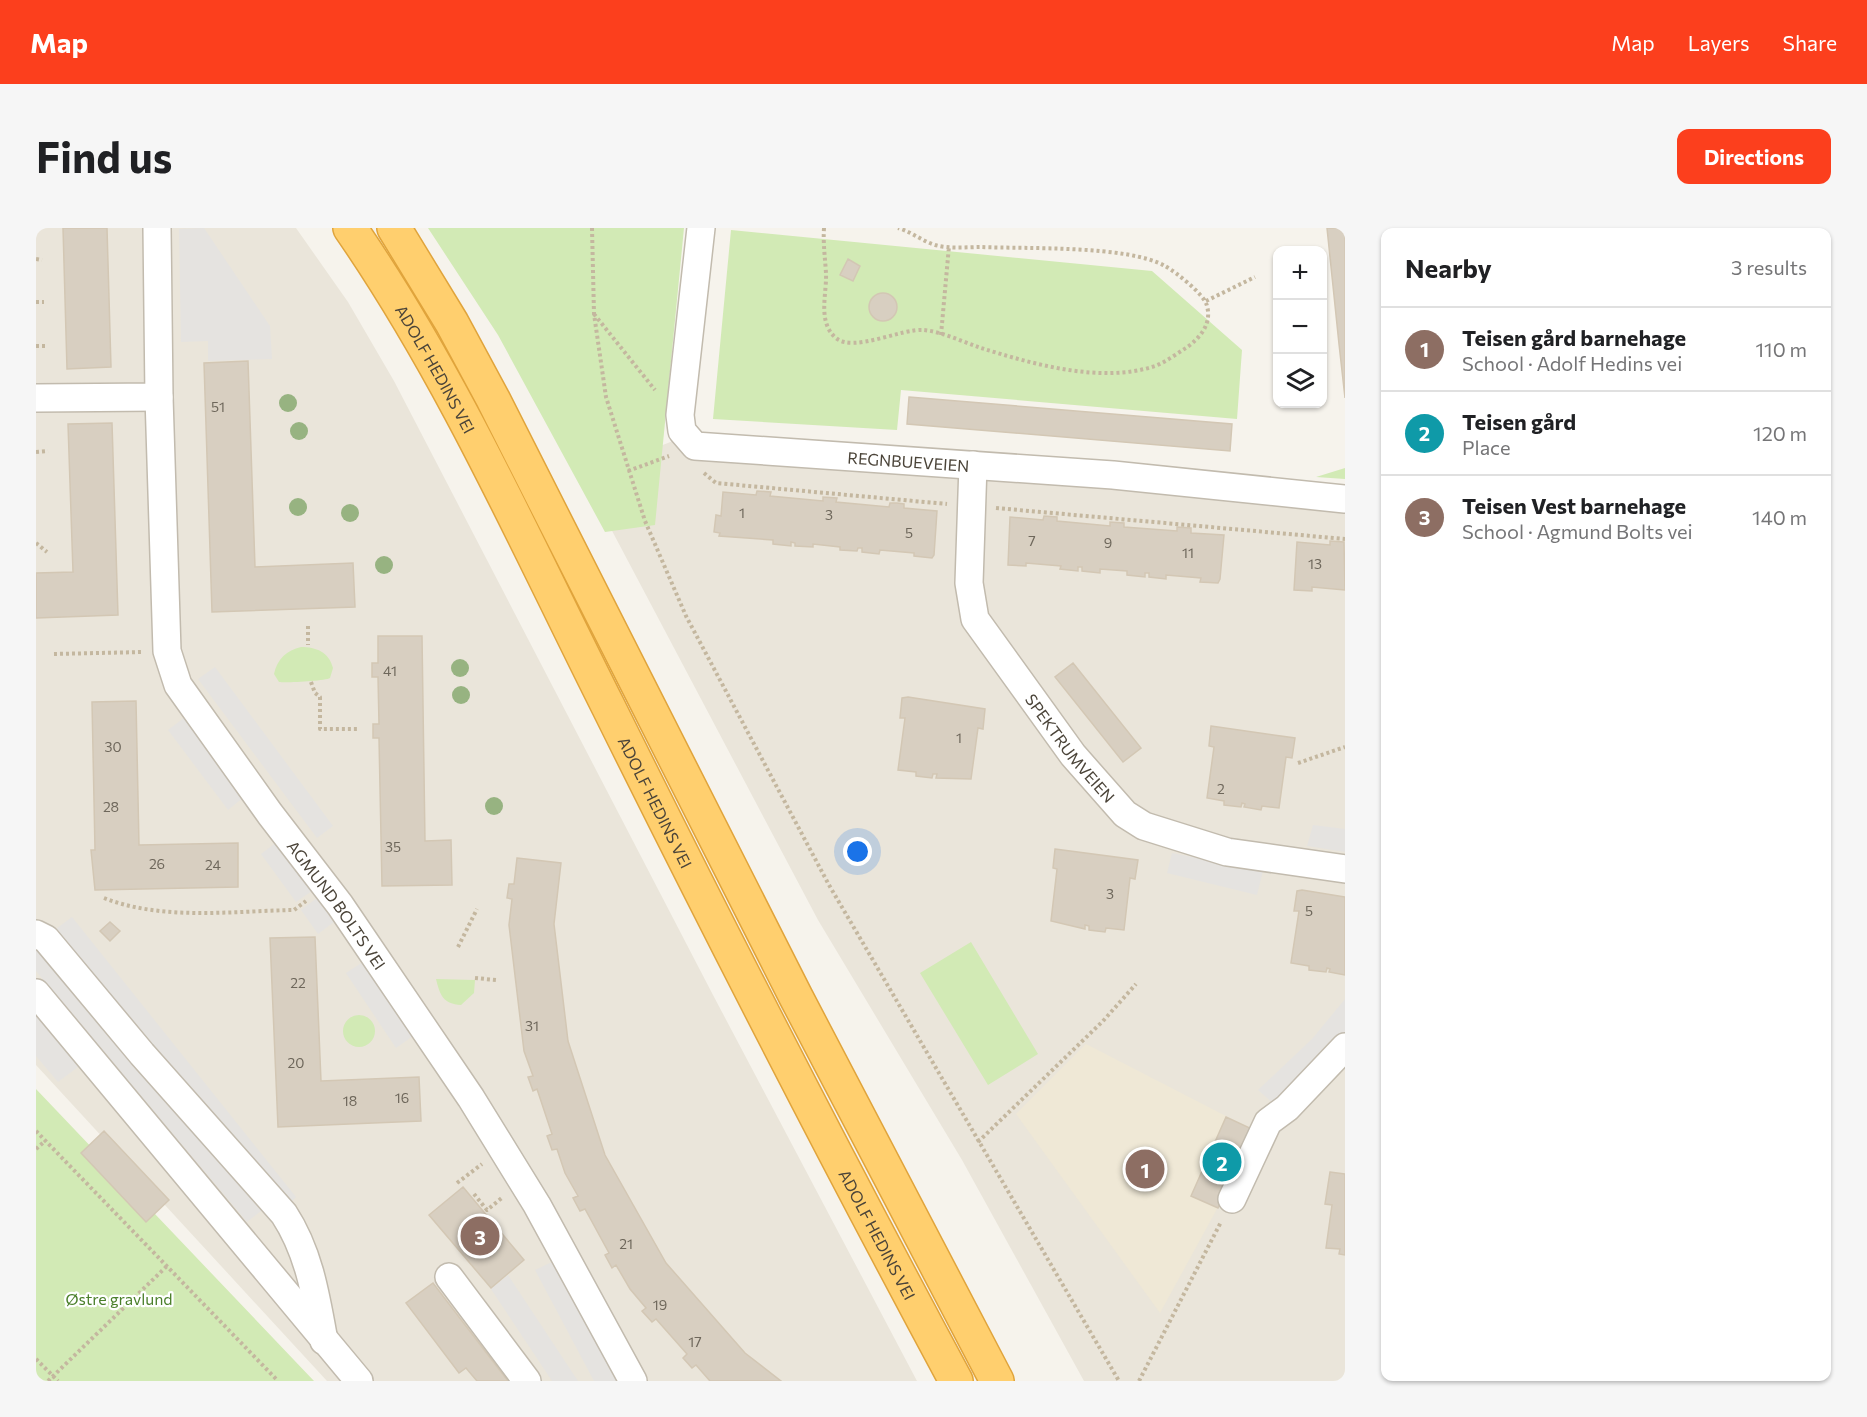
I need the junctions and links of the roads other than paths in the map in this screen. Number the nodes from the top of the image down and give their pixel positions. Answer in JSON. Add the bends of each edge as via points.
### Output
{"nodes":[{"id":1,"x":157,"y":228,"type":"edge"},
{"id":2,"x":350,"y":228,"type":"edge"},
{"id":3,"x":394,"y":228,"type":"edge"},
{"id":4,"x":701,"y":228,"type":"edge"},
{"id":5,"x":159,"y":397,"type":"junction"},
{"id":6,"x":36,"y":398,"type":"edge"},
{"id":7,"x":973,"y":465,"type":"junction"},
{"id":8,"x":1345,"y":499,"type":"edge"},
{"id":9,"x":1345,"y":869,"type":"edge"},
{"id":10,"x":36,"y":934,"type":"edge"},
{"id":11,"x":36,"y":993,"type":"edge"},
{"id":12,"x":1345,"y":1047,"type":"edge"},
{"id":13,"x":1232,"y":1199,"type":"road end"},
{"id":14,"x":449,"y":1276,"type":"dead end"},
{"id":15,"x":973,"y":1336,"type":"junction"},
{"id":16,"x":324,"y":1341,"type":"junction"},
{"id":17,"x":359,"y":1381,"type":"edge"},
{"id":18,"x":527,"y":1381,"type":"edge"},
{"id":19,"x":633,"y":1381,"type":"edge"},
{"id":20,"x":956,"y":1381,"type":"edge"},
{"id":21,"x":997,"y":1381,"type":"edge"},
{"id":22,"x":1010,"y":1381,"type":"edge"}],
"edges":[{"from":1,"to":5,"type":"street","name":"AGMUND BOLTS VEI"},
{"from":2,"to":20,"type":"highway","name":"ADOLF HEDINS VEI","via":[[411,322],[463,416],[750,986]]},
{"from":3,"to":15,"type":"highway","via":[[493,399]]},
{"from":4,"to":7,"type":"street","name":"REGNBUEVEIEN","via":[[680,415],[682,431],[695,446]]},
{"from":5,"to":6,"type":"street"},
{"from":5,"to":19,"type":"street","name":"AGMUND BOLTS VEI","via":[[167,651],[178,685],[325,886],[457,1077],[523,1182]]},
{"from":7,"to":8,"type":"street","name":"REGNBUEVEIEN"},
{"from":7,"to":9,"type":"street","name":"SPEKTRUMVEIEN","via":[[969,583],[975,619],[1073,755],[1125,814],[1144,826],[1227,852]]},
{"from":10,"to":16,"type":"street","via":[[46,939],[284,1214],[294,1229],[315,1288]]},
{"from":11,"to":16,"type":"street"},
{"from":12,"to":13,"type":"street","via":[[1287,1108],[1268,1122]]},
{"from":14,"to":18,"type":"street"},
{"from":15,"to":21,"type":"highway"},
{"from":15,"to":22,"type":"highway"},
{"from":16,"to":17,"type":"street"}]}
